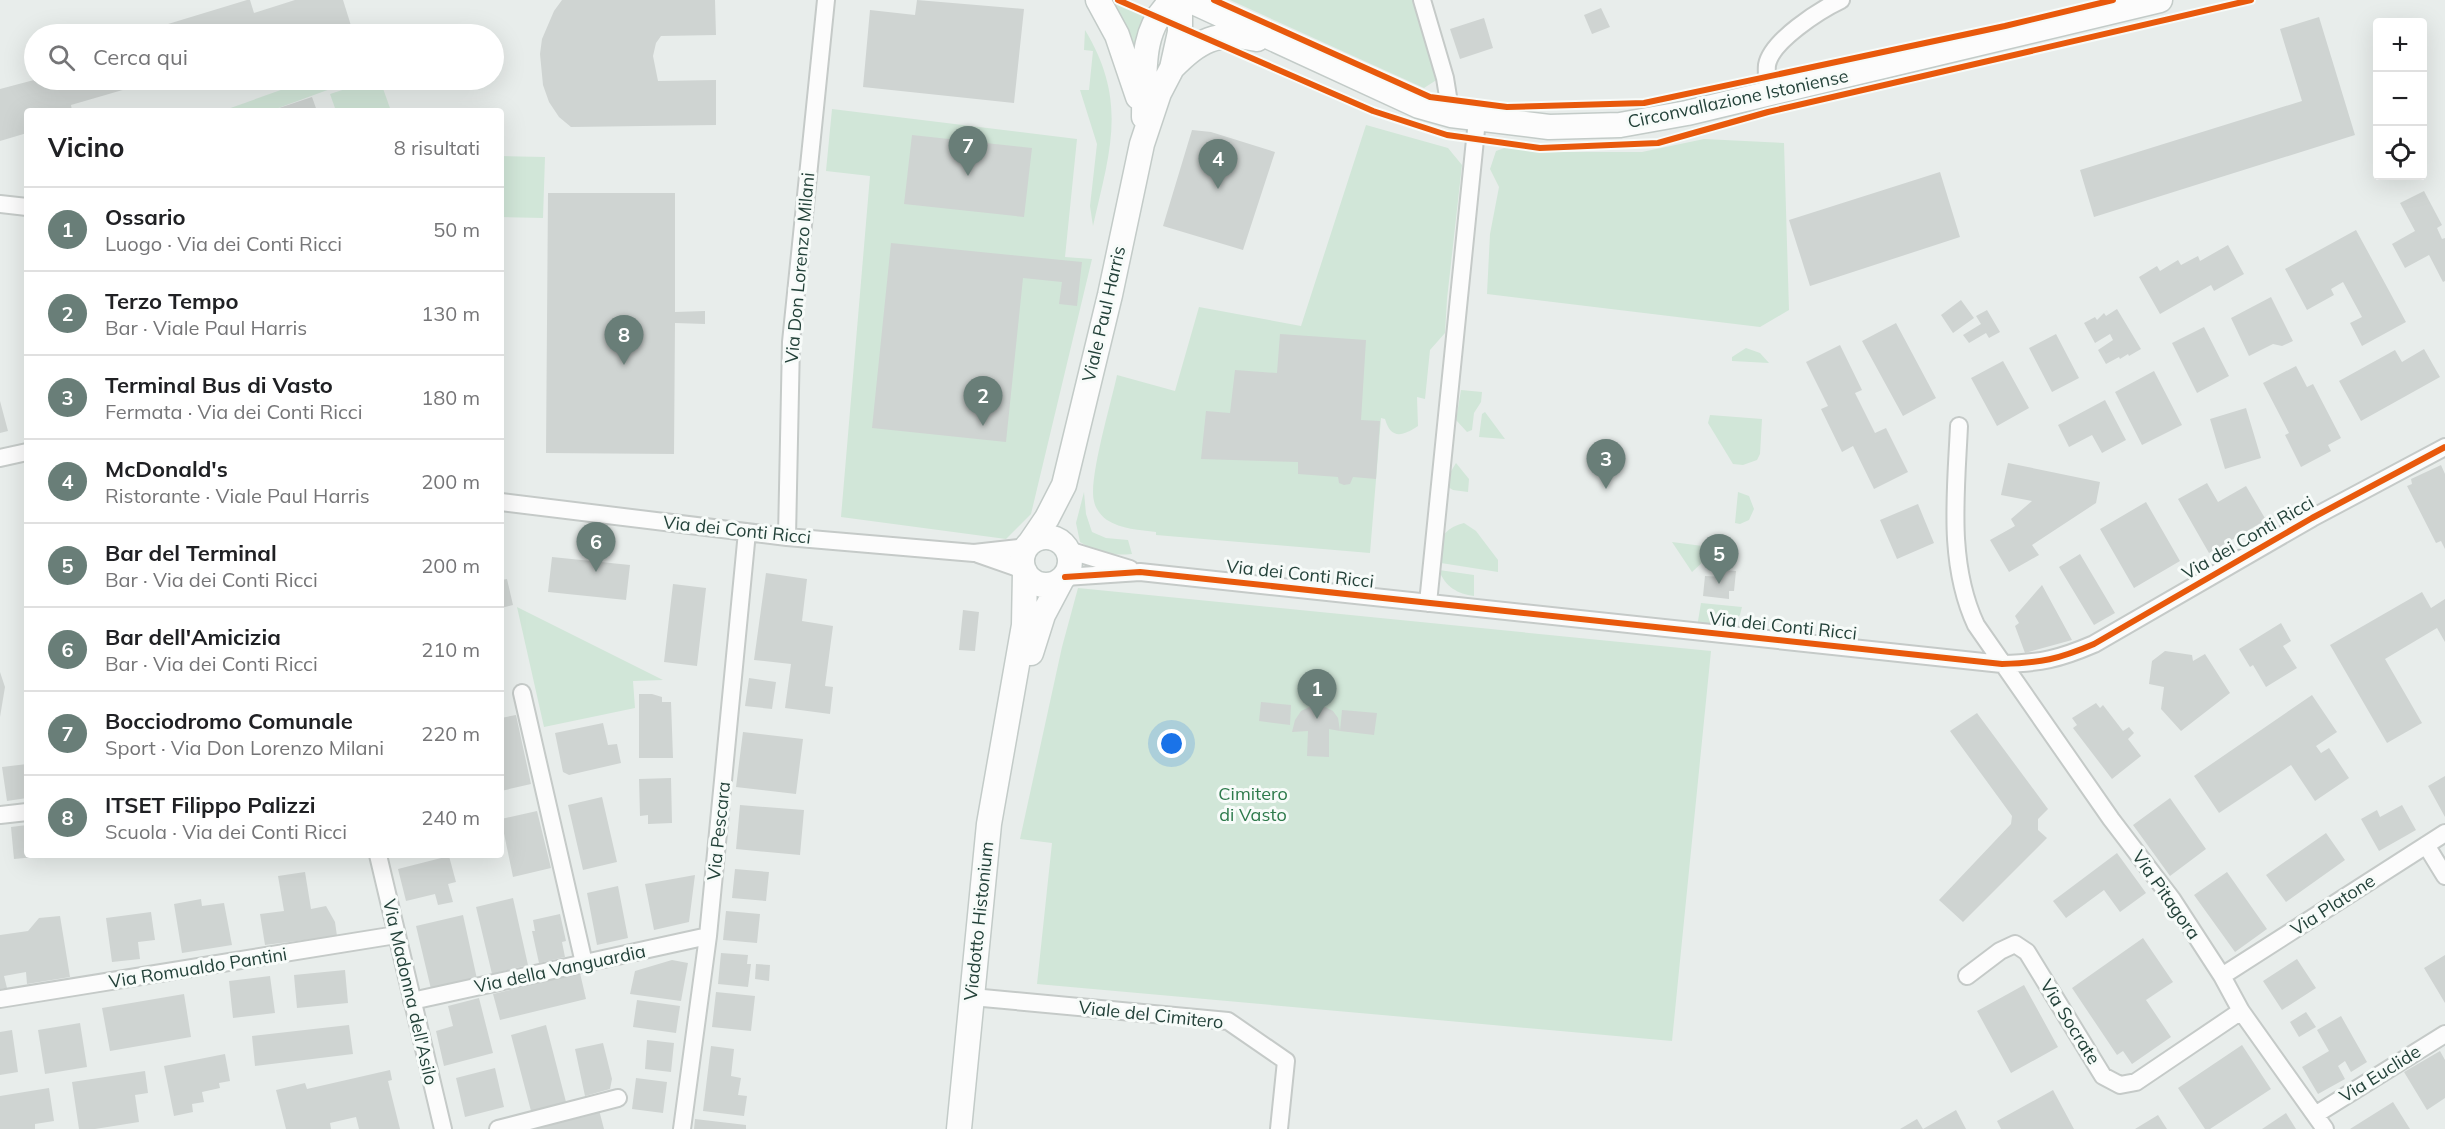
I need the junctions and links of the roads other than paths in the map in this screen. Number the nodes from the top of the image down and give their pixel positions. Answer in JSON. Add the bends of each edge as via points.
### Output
{"nodes":[{"id":1,"x":826,"y":0,"type":"edge"},
{"id":2,"x":1098,"y":0,"type":"edge"},
{"id":3,"x":1174,"y":0,"type":"edge"},
{"id":4,"x":1180,"y":0,"type":"edge"},
{"id":5,"x":1189,"y":0,"type":"edge"},
{"id":6,"x":1422,"y":0,"type":"edge"},
{"id":7,"x":1841,"y":0,"type":"edge"},
{"id":8,"x":2160,"y":0,"type":"edge"},
{"id":9,"x":1292,"y":49,"type":"junction"},
{"id":10,"x":1172,"y":68,"type":"junction"},
{"id":11,"x":1769,"y":94,"type":"junction"},
{"id":12,"x":1144,"y":115,"type":"junction"},
{"id":13,"x":1451,"y":115,"type":"junction"},
{"id":14,"x":1477,"y":120,"type":"junction"},
{"id":15,"x":1142,"y":144,"type":"junction"},
{"id":16,"x":0,"y":204,"type":"edge"},
{"id":17,"x":24,"y":207,"type":"edge"},
{"id":18,"x":1959,"y":426,"type":"dead end"},
{"id":19,"x":2445,"y":447,"type":"edge"},
{"id":20,"x":24,"y":453,"type":"edge"},
{"id":21,"x":0,"y":458,"type":"edge"},
{"id":22,"x":1064,"y":485,"type":"junction"},
{"id":23,"x":504,"y":502,"type":"edge"},
{"id":24,"x":747,"y":532,"type":"junction"},
{"id":25,"x":786,"y":537,"type":"junction"},
{"id":26,"x":1068,"y":549,"type":"junction"},
{"id":27,"x":1026,"y":558,"type":"junction"},
{"id":28,"x":1140,"y":572,"type":"junction"},
{"id":29,"x":1063,"y":579,"type":"junction"},
{"id":30,"x":1428,"y":603,"type":"junction"},
{"id":31,"x":2002,"y":664,"type":"junction"},
{"id":32,"x":522,"y":693,"type":"dead end"},
{"id":33,"x":1010,"y":715,"type":"junction"},
{"id":34,"x":24,"y":812,"type":"edge"},
{"id":35,"x":0,"y":815,"type":"edge"},
{"id":36,"x":2445,"y":833,"type":"edge"},
{"id":37,"x":2426,"y":845,"type":"junction"},
{"id":38,"x":379,"y":858,"type":"edge"},
{"id":39,"x":2445,"y":876,"type":"edge"},
{"id":40,"x":396,"y":935,"type":"junction"},
{"id":41,"x":708,"y":936,"type":"junction"},
{"id":42,"x":584,"y":963,"type":"junction"},
{"id":43,"x":1967,"y":976,"type":"dead end"},
{"id":44,"x":2222,"y":976,"type":"junction"},
{"id":45,"x":972,"y":997,"type":"junction"},
{"id":46,"x":0,"y":999,"type":"edge"},
{"id":47,"x":412,"y":1001,"type":"junction"},
{"id":48,"x":2241,"y":1011,"type":"junction"},
{"id":49,"x":2445,"y":1034,"type":"edge"},
{"id":50,"x":618,"y":1098,"type":"dead end"},
{"id":51,"x":2315,"y":1115,"type":"junction"},
{"id":52,"x":443,"y":1129,"type":"edge"},
{"id":53,"x":498,"y":1129,"type":"edge"},
{"id":54,"x":682,"y":1129,"type":"edge"},
{"id":55,"x":959,"y":1129,"type":"edge"},
{"id":56,"x":1279,"y":1129,"type":"edge"},
{"id":57,"x":2325,"y":1129,"type":"edge"}],
"edges":[{"from":1,"to":25,"type":"street","name":"Via Don Lorenzo Milani","via":[[791,342]]},
{"from":2,"to":12,"type":"main road","name":"Viale Paul Harris","via":[[1117,35]]},
{"from":3,"to":12,"type":"main road","name":"Viale Paul Harris","via":[[1154,23],[1147,45]]},
{"from":4,"to":10,"type":"main road","name":"Viale Paul Harris","via":[[1180,32]]},
{"from":5,"to":9,"type":"main road","name":"Circonvallazione Istoniense"},
{"from":6,"to":13,"type":"street","via":[[1446,78]]},
{"from":7,"to":11,"type":"street","via":[[1821,10],[1777,47],[1767,63]]},
{"from":8,"to":11,"type":"main road","name":"Circonvallazione Istoniense"},
{"from":9,"to":10,"type":"main road","name":"Viale Paul Harris","via":[[1225,35],[1190,49]]},
{"from":9,"to":13,"type":"main road","name":"Circonvallazione Istoniense","via":[[1419,106]]},
{"from":10,"to":15,"type":"main road","name":"Viale Paul Harris"},
{"from":11,"to":14,"type":"main road","name":"Circonvallazione Istoniense","via":[[1620,125],[1549,127]]},
{"from":12,"to":15,"type":"main road","name":"Viale Paul Harris"},
{"from":13,"to":14,"type":"main road","name":"Circonvallazione Istoniense"},
{"from":14,"to":30,"type":"street"},
{"from":15,"to":22,"type":"main road","name":"Viale Paul Harris"},
{"from":16,"to":17,"type":"street"},
{"from":18,"to":31,"type":"street","name":"Via Pitagora","via":[[1955,515],[1959,568],[1970,612]]},
{"from":19,"to":31,"type":"street","name":"Via dei Conti Ricci","via":[[2312,518],[2094,644],[2062,658]]},
{"from":20,"to":21,"type":"street"},
{"from":22,"to":26,"type":"main road","name":"Viale Paul Harris"},
{"from":22,"to":27,"type":"main road","name":"Viale Paul Harris"},
{"from":23,"to":24,"type":"street","name":"Via dei Conti Ricci"},
{"from":24,"to":25,"type":"street","name":"Via dei Conti Ricci"},
{"from":24,"to":41,"type":"street","name":"Via Pescara"},
{"from":25,"to":27,"type":"street","name":"Via dei Conti Ricci"},
{"from":26,"to":27,"type":"main road","via":[[1050,537],[1043,537]]},
{"from":26,"to":28,"type":"street","name":"Via dei Conti Ricci"},
{"from":26,"to":29,"type":"main road","via":[[1071,564]]},
{"from":27,"to":29,"type":"main road","via":[[1032,581],[1052,585]]},
{"from":27,"to":33,"type":"main road","name":"Viadotto Histonium","via":[[1024,625]]},
{"from":28,"to":29,"type":"street","name":"Via dei Conti Ricci"},
{"from":28,"to":30,"type":"street","name":"Via dei Conti Ricci"},
{"from":29,"to":33,"type":"main road","name":"Viadotto Histonium","via":[[1043,615]]},
{"from":30,"to":31,"type":"street","name":"Via dei Conti Ricci"},
{"from":31,"to":44,"type":"street","name":"Via Pitagora","via":[[2172,899]]},
{"from":32,"to":42,"type":"street"},
{"from":33,"to":45,"type":"main road","name":"Viadotto Histonium","via":[[989,824]]},
{"from":34,"to":35,"type":"street"},
{"from":36,"to":37,"type":"street","name":"Via Platone"},
{"from":37,"to":39,"type":"street"},
{"from":37,"to":44,"type":"street","name":"Via Platone"},
{"from":38,"to":40,"type":"street","name":"Via Madonna dell'Asilo"},
{"from":40,"to":46,"type":"street","name":"Via Romualdo Pantini"},
{"from":40,"to":47,"type":"street","name":"Via Madonna dell'Asilo"},
{"from":41,"to":42,"type":"street","name":"Via della Vanguardia"},
{"from":41,"to":54,"type":"street","name":"Via Pescara"},
{"from":42,"to":47,"type":"street","name":"Via della Vanguardia"},
{"from":43,"to":48,"type":"street","name":"Via Socrate","via":[[2015,944],[2027,952],[2103,1076],[2120,1085],[2136,1082]]},
{"from":44,"to":48,"type":"street","name":"Via Pitagora"},
{"from":45,"to":55,"type":"main road","name":"Viadotto Histonium"},
{"from":45,"to":56,"type":"street","name":"Viale del Cimitero","via":[[1228,1021],[1286,1061]]},
{"from":47,"to":52,"type":"street","name":"Via Madonna dell'Asilo"},
{"from":48,"to":51,"type":"street","name":"Via Pitagora"},
{"from":49,"to":51,"type":"street","name":"Via Euclide"},
{"from":50,"to":53,"type":"street"},
{"from":51,"to":57,"type":"street","name":"Via Pitagora"}]}
